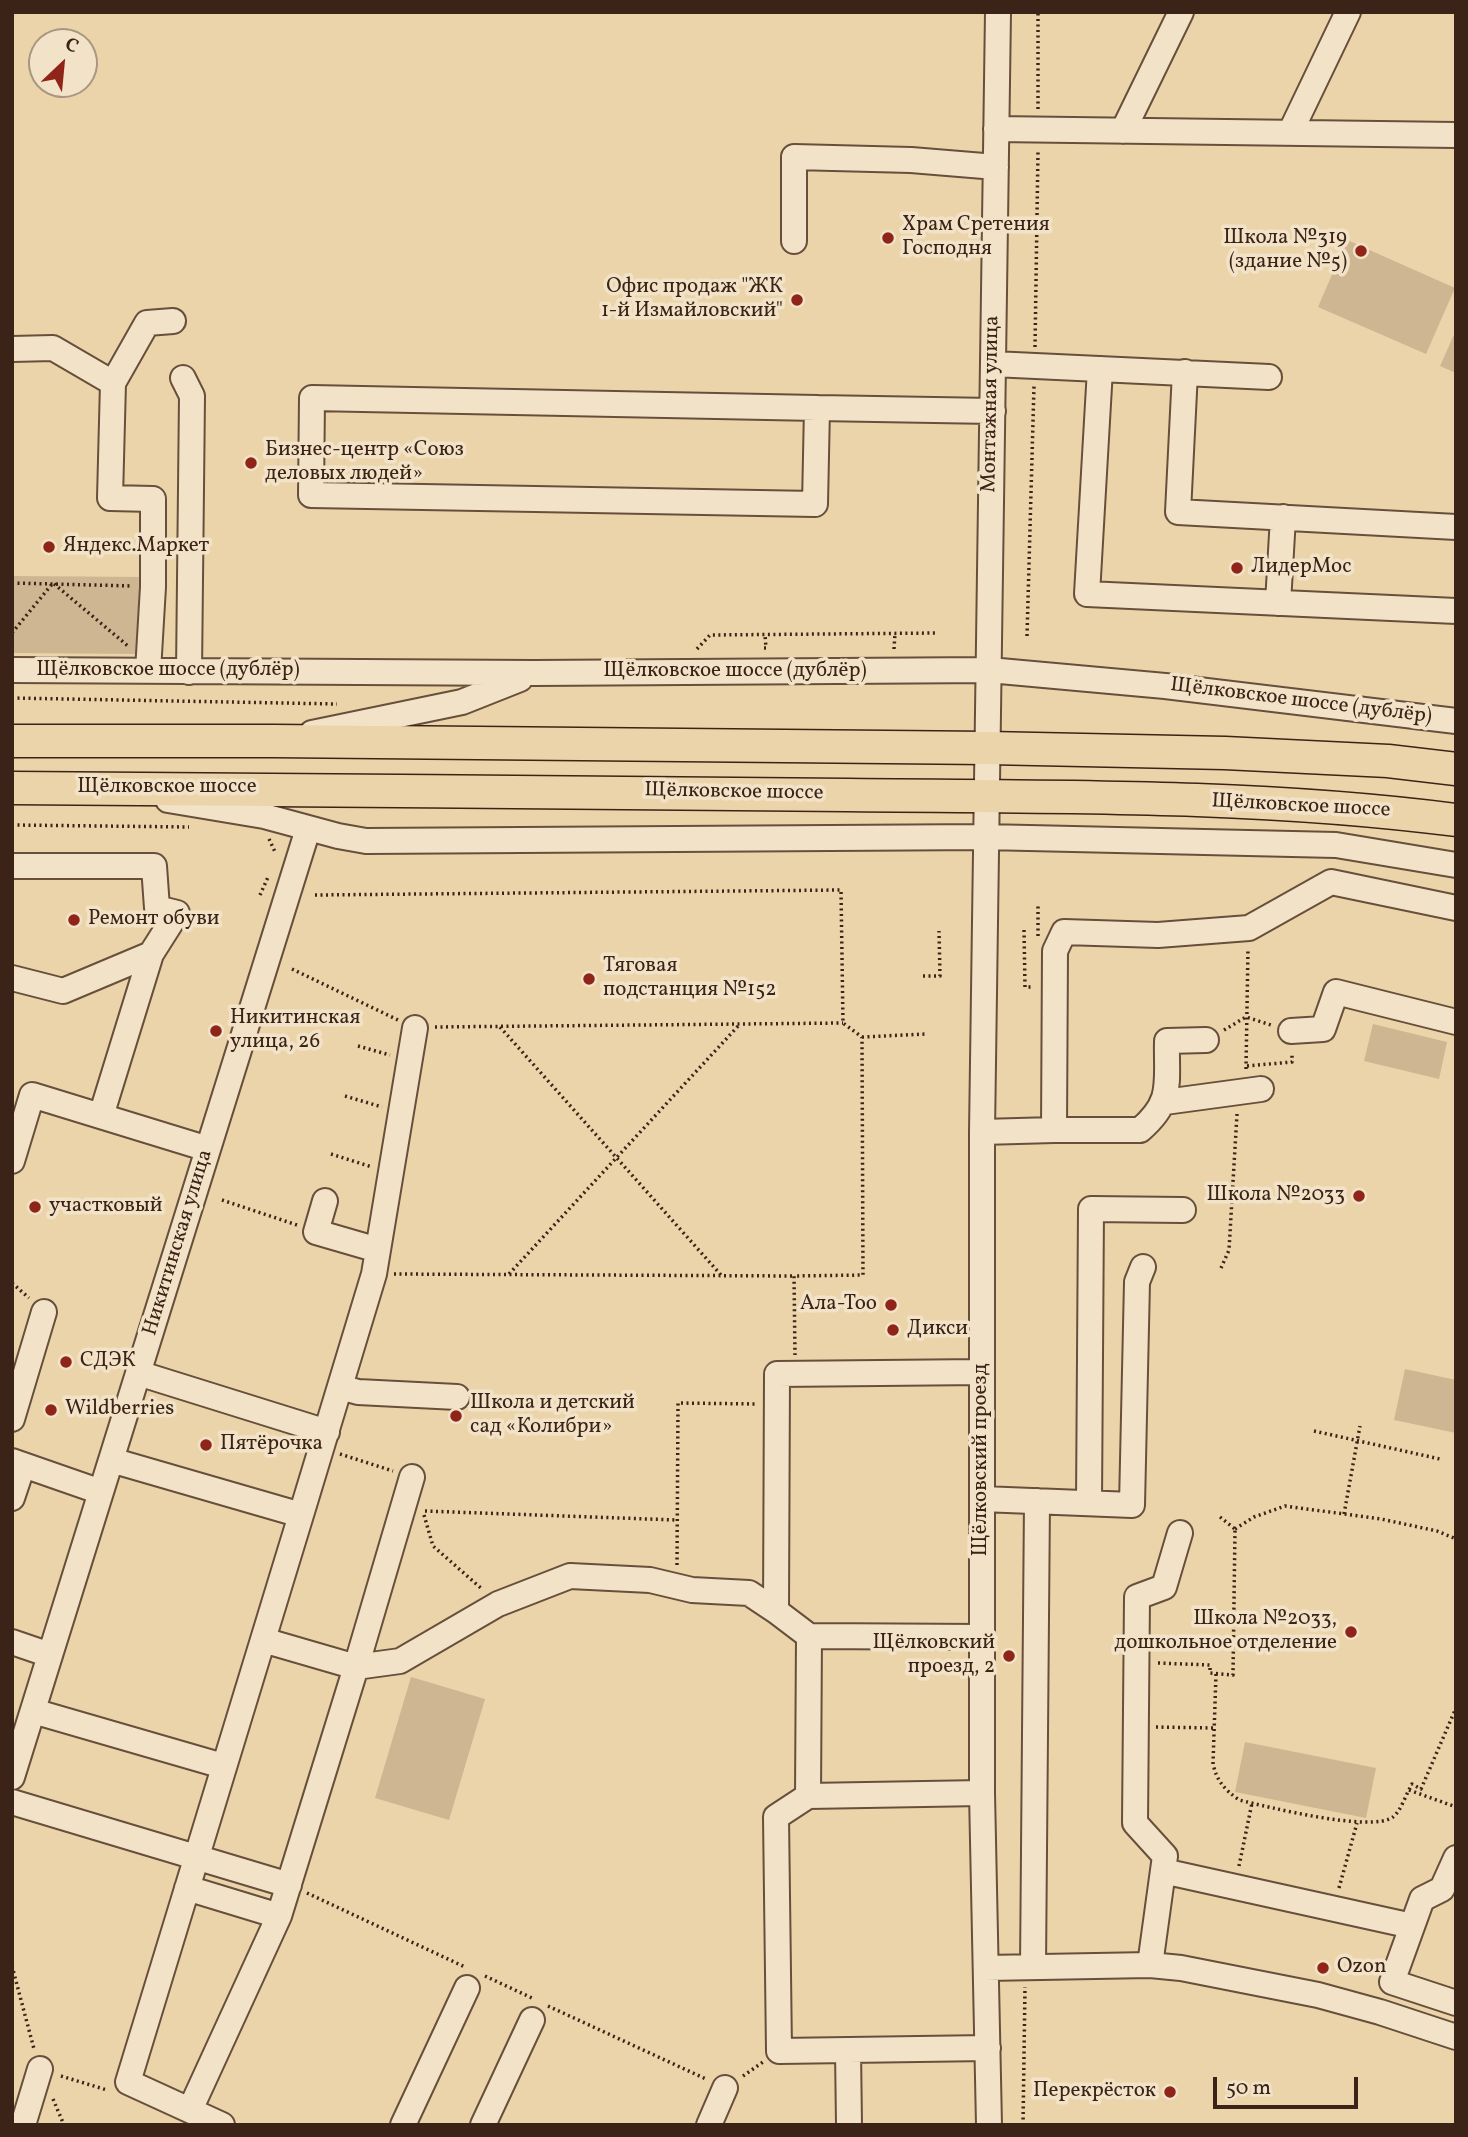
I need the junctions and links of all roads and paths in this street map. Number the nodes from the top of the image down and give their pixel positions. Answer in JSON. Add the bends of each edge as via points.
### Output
{"nodes":[{"id":1,"x":998,"y":12,"type":"edge"},
{"id":2,"x":1038,"y":12,"type":"edge"},
{"id":3,"x":1181,"y":12,"type":"edge"},
{"id":4,"x":1348,"y":12,"type":"edge"},
{"id":5,"x":996,"y":129,"type":"junction"},
{"id":6,"x":1038,"y":129,"type":"junction"},
{"id":7,"x":1453,"y":130,"type":"edge"},
{"id":8,"x":1123,"y":131,"type":"junction"},
{"id":9,"x":1290,"y":133,"type":"junction"},
{"id":10,"x":996,"y":167,"type":"junction"},
{"id":11,"x":794,"y":241,"type":"dead end"},
{"id":12,"x":173,"y":321,"type":"dead end"},
{"id":13,"x":12,"y":349,"type":"edge"},
{"id":14,"x":993,"y":364,"type":"junction"},
{"id":15,"x":1100,"y":369,"type":"junction"},
{"id":16,"x":1185,"y":372,"type":"junction"},
{"id":17,"x":1269,"y":377,"type":"dead end"},
{"id":18,"x":183,"y":378,"type":"dead end"},
{"id":19,"x":113,"y":383,"type":"junction"},
{"id":20,"x":817,"y":408,"type":"junction"},
{"id":21,"x":993,"y":411,"type":"junction"},
{"id":22,"x":1283,"y":517,"type":"junction"},
{"id":23,"x":1456,"y":527,"type":"edge"},
{"id":24,"x":12,"y":583,"type":"edge"},
{"id":25,"x":53,"y":583,"type":"junction"},
{"id":26,"x":153,"y":587,"type":"junction"},
{"id":27,"x":1278,"y":603,"type":"junction"},
{"id":28,"x":1456,"y":611,"type":"edge"},
{"id":29,"x":12,"y":633,"type":"edge"},
{"id":30,"x":938,"y":633,"type":"dead end"},
{"id":31,"x":765,"y":634,"type":"junction"},
{"id":32,"x":685,"y":649,"type":"dead end"},
{"id":33,"x":753,"y":649,"type":"dead end"},
{"id":34,"x":134,"y":651,"type":"dead end"},
{"id":35,"x":12,"y":670,"type":"edge"},
{"id":36,"x":989,"y":670,"type":"junction"},
{"id":37,"x":148,"y":671,"type":"junction"},
{"id":38,"x":189,"y":672,"type":"junction"},
{"id":39,"x":534,"y":674,"type":"junction"},
{"id":40,"x":12,"y":698,"type":"edge"},
{"id":41,"x":337,"y":704,"type":"dead end"},
{"id":42,"x":1456,"y":721,"type":"edge"},
{"id":43,"x":12,"y":741,"type":"edge"},
{"id":44,"x":274,"y":741,"type":"junction"},
{"id":45,"x":988,"y":748,"type":"junction"},
{"id":46,"x":1456,"y":769,"type":"edge"},
{"id":47,"x":12,"y":788,"type":"edge"},
{"id":48,"x":85,"y":788,"type":"junction"},
{"id":49,"x":986,"y":796,"type":"junction"},
{"id":50,"x":1456,"y":820,"type":"edge"},
{"id":51,"x":12,"y":825,"type":"edge"},
{"id":52,"x":199,"y":827,"type":"dead end"},
{"id":53,"x":308,"y":829,"type":"junction"},
{"id":54,"x":264,"y":832,"type":"dead end"},
{"id":55,"x":985,"y":837,"type":"junction"},
{"id":56,"x":277,"y":855,"type":"dead end"},
{"id":57,"x":1456,"y":865,"type":"edge"},
{"id":58,"x":12,"y":866,"type":"edge"},
{"id":59,"x":273,"y":869,"type":"dead end"},
{"id":60,"x":260,"y":895,"type":"dead end"},
{"id":61,"x":315,"y":895,"type":"dead end"},
{"id":62,"x":1456,"y":908,"type":"edge"},
{"id":63,"x":1249,"y":928,"type":"junction"},
{"id":64,"x":1024,"y":930,"type":"dead end"},
{"id":65,"x":939,"y":931,"type":"dead end"},
{"id":66,"x":151,"y":954,"type":"junction"},
{"id":67,"x":292,"y":969,"type":"dead end"},
{"id":68,"x":923,"y":976,"type":"dead end"},
{"id":69,"x":12,"y":978,"type":"edge"},
{"id":70,"x":1025,"y":978,"type":"dead end"},
{"id":71,"x":1456,"y":1022,"type":"edge"},
{"id":72,"x":843,"y":1023,"type":"junction"},
{"id":73,"x":740,"y":1024,"type":"junction"},
{"id":74,"x":500,"y":1027,"type":"junction"},
{"id":75,"x":415,"y":1028,"type":"junction"},
{"id":76,"x":1291,"y":1031,"type":"dead end"},
{"id":77,"x":926,"y":1034,"type":"dead end"},
{"id":78,"x":862,"y":1037,"type":"junction"},
{"id":79,"x":1206,"y":1040,"type":"dead end"},
{"id":80,"x":358,"y":1046,"type":"dead end"},
{"id":81,"x":409,"y":1060,"type":"junction"},
{"id":82,"x":1250,"y":1090,"type":"junction"},
{"id":83,"x":22,"y":1093,"type":"edge"},
{"id":84,"x":345,"y":1096,"type":"dead end"},
{"id":85,"x":1165,"y":1101,"type":"junction"},
{"id":86,"x":401,"y":1112,"type":"junction"},
{"id":87,"x":102,"y":1116,"type":"junction"},
{"id":88,"x":1054,"y":1130,"type":"junction"},
{"id":89,"x":982,"y":1132,"type":"junction"},
{"id":90,"x":208,"y":1149,"type":"junction"},
{"id":91,"x":331,"y":1154,"type":"dead end"},
{"id":92,"x":617,"y":1158,"type":"junction"},
{"id":93,"x":12,"y":1161,"type":"edge"},
{"id":94,"x":391,"y":1173,"type":"junction"},
{"id":95,"x":222,"y":1200,"type":"dead end"},
{"id":96,"x":325,"y":1201,"type":"dead end"},
{"id":97,"x":1183,"y":1210,"type":"dead end"},
{"id":98,"x":316,"y":1231,"type":"junction"},
{"id":99,"x":376,"y":1262,"type":"junction"},
{"id":100,"x":1143,"y":1267,"type":"dead end"},
{"id":101,"x":1221,"y":1268,"type":"dead end"},
{"id":102,"x":509,"y":1274,"type":"junction"},
{"id":103,"x":720,"y":1275,"type":"junction"},
{"id":104,"x":794,"y":1276,"type":"junction"},
{"id":105,"x":44,"y":1312,"type":"dead end"},
{"id":106,"x":982,"y":1372,"type":"junction"},
{"id":107,"x":138,"y":1373,"type":"junction"},
{"id":108,"x":795,"y":1374,"type":"junction"},
{"id":109,"x":340,"y":1387,"type":"junction"},
{"id":110,"x":457,"y":1397,"type":"dead end"},
{"id":111,"x":776,"y":1405,"type":"junction"},
{"id":112,"x":12,"y":1419,"type":"edge"},
{"id":113,"x":1360,"y":1426,"type":"dead end"},
{"id":114,"x":1314,"y":1431,"type":"dead end"},
{"id":115,"x":327,"y":1432,"type":"junction"},
{"id":116,"x":1357,"y":1441,"type":"junction"},
{"id":117,"x":1440,"y":1459,"type":"dead end"},
{"id":118,"x":111,"y":1460,"type":"junction"},
{"id":119,"x":18,"y":1463,"type":"edge"},
{"id":120,"x":412,"y":1477,"type":"dead end"},
{"id":121,"x":101,"y":1492,"type":"junction"},
{"id":122,"x":12,"y":1498,"type":"edge"},
{"id":123,"x":982,"y":1499,"type":"junction"},
{"id":124,"x":1037,"y":1501,"type":"junction"},
{"id":125,"x":1089,"y":1503,"type":"junction"},
{"id":126,"x":423,"y":1511,"type":"dead end"},
{"id":127,"x":1343,"y":1514,"type":"junction"},
{"id":128,"x":301,"y":1515,"type":"junction"},
{"id":129,"x":1220,"y":1517,"type":"dead end"},
{"id":130,"x":677,"y":1520,"type":"junction"},
{"id":131,"x":1235,"y":1529,"type":"junction"},
{"id":132,"x":1180,"y":1533,"type":"dead end"},
{"id":133,"x":1456,"y":1539,"type":"edge"},
{"id":134,"x":677,"y":1587,"type":"junction"},
{"id":135,"x":776,"y":1611,"type":"junction"},
{"id":136,"x":809,"y":1636,"type":"junction"},
{"id":137,"x":982,"y":1637,"type":"junction"},
{"id":138,"x":263,"y":1640,"type":"junction"},
{"id":139,"x":12,"y":1642,"type":"edge"},
{"id":140,"x":50,"y":1655,"type":"junction"},
{"id":141,"x":1137,"y":1662,"type":"junction"},
{"id":142,"x":356,"y":1667,"type":"junction"},
{"id":143,"x":1216,"y":1674,"type":"junction"},
{"id":144,"x":1456,"y":1708,"type":"edge"},
{"id":145,"x":33,"y":1711,"type":"junction"},
{"id":146,"x":1136,"y":1727,"type":"junction"},
{"id":147,"x":1214,"y":1728,"type":"junction"},
{"id":148,"x":223,"y":1766,"type":"junction"},
{"id":149,"x":12,"y":1777,"type":"edge"},
{"id":150,"x":1409,"y":1790,"type":"junction"},
{"id":151,"x":982,"y":1793,"type":"junction"},
{"id":152,"x":808,"y":1796,"type":"junction"},
{"id":153,"x":12,"y":1802,"type":"edge"},
{"id":154,"x":1252,"y":1803,"type":"junction"},
{"id":155,"x":1456,"y":1807,"type":"edge"},
{"id":156,"x":1357,"y":1823,"type":"junction"},
{"id":157,"x":196,"y":1857,"type":"junction"},
{"id":158,"x":1456,"y":1858,"type":"edge"},
{"id":159,"x":1163,"y":1871,"type":"junction"},
{"id":160,"x":289,"y":1885,"type":"junction"},
{"id":161,"x":1235,"y":1887,"type":"junction"},
{"id":162,"x":187,"y":1888,"type":"junction"},
{"id":163,"x":1334,"y":1908,"type":"junction"},
{"id":164,"x":279,"y":1916,"type":"junction"},
{"id":165,"x":1412,"y":1926,"type":"junction"},
{"id":166,"x":1150,"y":1965,"type":"junction"},
{"id":167,"x":1029,"y":1968,"type":"junction"},
{"id":168,"x":986,"y":1969,"type":"junction"},
{"id":169,"x":467,"y":1988,"type":"dead end"},
{"id":170,"x":1456,"y":2003,"type":"edge"},
{"id":171,"x":532,"y":2020,"type":"dead end"},
{"id":172,"x":1456,"y":2037,"type":"edge"},
{"id":173,"x":988,"y":2048,"type":"junction"},
{"id":174,"x":848,"y":2050,"type":"junction"},
{"id":175,"x":779,"y":2051,"type":"junction"},
{"id":176,"x":40,"y":2069,"type":"joint"},
{"id":177,"x":128,"y":2082,"type":"junction"},
{"id":178,"x":725,"y":2088,"type":"junction"},
{"id":179,"x":190,"y":2110,"type":"junction"},
{"id":180,"x":23,"y":2125,"type":"edge"},
{"id":181,"x":222,"y":2125,"type":"edge"},
{"id":182,"x":403,"y":2125,"type":"edge"},
{"id":183,"x":483,"y":2125,"type":"edge"},
{"id":184,"x":709,"y":2125,"type":"edge"},
{"id":185,"x":849,"y":2125,"type":"edge"},
{"id":186,"x":989,"y":2125,"type":"edge"},
{"id":187,"x":1023,"y":2125,"type":"edge"}],
"edges":[{"from":1,"to":5,"type":"street","name":"Монтажная улица"},
{"from":2,"to":6,"type":"path"},
{"from":3,"to":8,"type":"street"},
{"from":4,"to":9,"type":"street"},
{"from":5,"to":6,"type":"street"},
{"from":5,"to":10,"type":"street","name":"Монтажная улица"},
{"from":6,"to":8,"type":"street"},
{"from":7,"to":9,"type":"street"},
{"from":8,"to":9,"type":"street"},
{"from":10,"to":11,"type":"street","via":[[794,158]]},
{"from":10,"to":14,"type":"street","name":"Монтажная улица"},
{"from":12,"to":19,"type":"street","via":[[146,323]]},
{"from":13,"to":19,"type":"street","via":[[54,348]]},
{"from":14,"to":15,"type":"street"},
{"from":14,"to":21,"type":"street","name":"Монтажная улица"},
{"from":15,"to":16,"type":"street"},
{"from":15,"to":27,"type":"street","via":[[1087,594]]},
{"from":16,"to":17,"type":"street"},
{"from":16,"to":22,"type":"street","via":[[1178,512]]},
{"from":18,"to":38,"type":"street","via":[[192,396]]},
{"from":19,"to":26,"type":"street","via":[[110,498],[153,499]]},
{"from":20,"to":20,"type":"street","via":[[312,398],[311,495],[816,504]]},
{"from":20,"to":21,"type":"street"},
{"from":21,"to":36,"type":"street","name":"Монтажная улица"},
{"from":22,"to":23,"type":"street"},
{"from":22,"to":27,"type":"street"},
{"from":24,"to":25,"type":"path"},
{"from":25,"to":26,"type":"path"},
{"from":25,"to":29,"type":"path"},
{"from":25,"to":34,"type":"path"},
{"from":26,"to":37,"type":"street"},
{"from":27,"to":28,"type":"street"},
{"from":30,"to":31,"type":"path"},
{"from":31,"to":32,"type":"path","via":[[710,635],[699,649]]},
{"from":31,"to":33,"type":"path","via":[[766,648]]},
{"from":35,"to":37,"type":"street","name":"Щёлковское шоссе (дублёр)"},
{"from":36,"to":39,"type":"street","name":"Щёлковское шоссе (дублёр)"},
{"from":36,"to":42,"type":"street","name":"Щёлковское шоссе (дублёр)","via":[[1165,685]]},
{"from":36,"to":45,"type":"street","name":"Монтажная улица"},
{"from":37,"to":38,"type":"street","name":"Щёлковское шоссе (дублёр)"},
{"from":38,"to":39,"type":"street","name":"Щёлковское шоссе (дублёр)"},
{"from":39,"to":44,"type":"street","via":[[462,702]]},
{"from":40,"to":41,"type":"path"},
{"from":43,"to":44,"type":"main road"},
{"from":44,"to":45,"type":"main road"},
{"from":45,"to":46,"type":"main road","via":[[1225,753]]},
{"from":45,"to":49,"type":"street","name":"Монтажная улица"},
{"from":47,"to":48,"type":"main road","name":"Щёлковское шоссе"},
{"from":48,"to":49,"type":"main road","name":"Щёлковское шоссе"},
{"from":48,"to":53,"type":"street","via":[[264,816]]},
{"from":49,"to":50,"type":"main road","name":"Щёлковское шоссе","via":[[1221,802],[1377,810]]},
{"from":49,"to":55,"type":"street","name":"Щёлковский проезд"},
{"from":51,"to":52,"type":"path"},
{"from":53,"to":55,"type":"street","via":[[366,841]]},
{"from":53,"to":90,"type":"street","name":"Никитинская улица"},
{"from":54,"to":56,"type":"path"},
{"from":55,"to":57,"type":"street","via":[[1336,845]]},
{"from":55,"to":89,"type":"street","name":"Щёлковский проезд"},
{"from":58,"to":66,"type":"street","via":[[155,866],[157,908],[177,913]]},
{"from":59,"to":60,"type":"path"},
{"from":61,"to":72,"type":"path","via":[[841,890]]},
{"from":62,"to":63,"type":"street","via":[[1331,883]]},
{"from":63,"to":82,"type":"path"},
{"from":63,"to":88,"type":"street","via":[[1157,935],[1064,932],[1055,951]]},
{"from":64,"to":70,"type":"path"},
{"from":65,"to":68,"type":"path","via":[[940,976]]},
{"from":66,"to":69,"type":"street","via":[[63,991]]},
{"from":66,"to":87,"type":"street"},
{"from":67,"to":75,"type":"path"},
{"from":71,"to":76,"type":"street","via":[[1336,992],[1323,1029]]},
{"from":72,"to":73,"type":"path"},
{"from":72,"to":78,"type":"path"},
{"from":73,"to":74,"type":"path"},
{"from":73,"to":92,"type":"path"},
{"from":74,"to":75,"type":"path"},
{"from":74,"to":92,"type":"path"},
{"from":75,"to":81,"type":"street"},
{"from":77,"to":78,"type":"path"},
{"from":78,"to":104,"type":"path","via":[[863,1275]]},
{"from":79,"to":85,"type":"street","via":[[1167,1041]]},
{"from":80,"to":81,"type":"path"},
{"from":81,"to":86,"type":"street"},
{"from":82,"to":85,"type":"street"},
{"from":82,"to":101,"type":"path","via":[[1229,1250]]},
{"from":83,"to":87,"type":"street"},
{"from":83,"to":93,"type":"street"},
{"from":84,"to":86,"type":"path"},
{"from":85,"to":88,"type":"street","via":[[1140,1130]]},
{"from":86,"to":94,"type":"street"},
{"from":87,"to":90,"type":"street"},
{"from":88,"to":89,"type":"street"},
{"from":89,"to":106,"type":"street","name":"Щёлковский проезд"},
{"from":90,"to":107,"type":"street","name":"Никитинская улица"},
{"from":91,"to":94,"type":"path"},
{"from":92,"to":102,"type":"path"},
{"from":92,"to":103,"type":"path"},
{"from":94,"to":99,"type":"street"},
{"from":95,"to":98,"type":"path"},
{"from":96,"to":98,"type":"street"},
{"from":97,"to":125,"type":"street","via":[[1091,1209]]},
{"from":98,"to":99,"type":"street"},
{"from":99,"to":102,"type":"path"},
{"from":99,"to":109,"type":"street"},
{"from":100,"to":125,"type":"street","via":[[1137,1282],[1132,1505]]},
{"from":102,"to":103,"type":"path"},
{"from":103,"to":104,"type":"path"},
{"from":104,"to":108,"type":"path"},
{"from":105,"to":112,"type":"street"},
{"from":106,"to":108,"type":"street"},
{"from":106,"to":123,"type":"street","name":"Щёлковский проезд"},
{"from":107,"to":115,"type":"street"},
{"from":107,"to":118,"type":"street","name":"Никитинская улица"},
{"from":108,"to":111,"type":"street","via":[[777,1374]]},
{"from":109,"to":110,"type":"street"},
{"from":109,"to":115,"type":"street"},
{"from":111,"to":130,"type":"path","via":[[678,1404]]},
{"from":111,"to":135,"type":"street"},
{"from":113,"to":116,"type":"path"},
{"from":114,"to":116,"type":"path"},
{"from":115,"to":128,"type":"street"},
{"from":116,"to":117,"type":"path"},
{"from":116,"to":127,"type":"path"},
{"from":118,"to":121,"type":"street","name":"Никитинская улица"},
{"from":118,"to":128,"type":"street"},
{"from":119,"to":121,"type":"street"},
{"from":119,"to":122,"type":"street"},
{"from":120,"to":142,"type":"street"},
{"from":121,"to":140,"type":"street","name":"Никитинская улица"},
{"from":123,"to":124,"type":"street"},
{"from":123,"to":137,"type":"street","name":"Щёлковский проезд"},
{"from":124,"to":125,"type":"street"},
{"from":124,"to":167,"type":"street"},
{"from":126,"to":130,"type":"path"},
{"from":127,"to":131,"type":"path","via":[[1285,1506]]},
{"from":127,"to":133,"type":"path"},
{"from":128,"to":138,"type":"street"},
{"from":129,"to":131,"type":"path"},
{"from":130,"to":134,"type":"path"},
{"from":131,"to":143,"type":"path","via":[[1233,1675]]},
{"from":132,"to":141,"type":"street","via":[[1164,1587],[1137,1597]]},
{"from":134,"to":135,"type":"street","via":[[749,1593]]},
{"from":134,"to":142,"type":"street","via":[[650,1580],[570,1576],[498,1604],[400,1661]]},
{"from":135,"to":136,"type":"street"},
{"from":136,"to":137,"type":"street"},
{"from":136,"to":152,"type":"street"},
{"from":137,"to":151,"type":"street","name":"Щёлковский проезд"},
{"from":138,"to":142,"type":"street"},
{"from":138,"to":148,"type":"street"},
{"from":139,"to":140,"type":"street"},
{"from":140,"to":145,"type":"street","name":"Никитинская улица"},
{"from":141,"to":143,"type":"path","via":[[1210,1665],[1210,1673]]},
{"from":141,"to":146,"type":"street"},
{"from":142,"to":160,"type":"street"},
{"from":143,"to":147,"type":"path"},
{"from":144,"to":150,"type":"path","via":[[1421,1789],[1412,1784]]},
{"from":145,"to":148,"type":"street"},
{"from":145,"to":149,"type":"street","name":"Никитинская улица"},
{"from":146,"to":147,"type":"path"},
{"from":146,"to":159,"type":"street","via":[[1135,1823],[1166,1856]]},
{"from":147,"to":154,"type":"path","via":[[1216,1778],[1239,1800]]},
{"from":148,"to":157,"type":"street"},
{"from":150,"to":155,"type":"path"},
{"from":150,"to":156,"type":"path","via":[[1396,1815],[1384,1822]]},
{"from":151,"to":152,"type":"street"},
{"from":151,"to":168,"type":"street","name":"Щёлковский проезд"},
{"from":152,"to":175,"type":"street","via":[[776,1816]]},
{"from":153,"to":157,"type":"street"},
{"from":154,"to":156,"type":"path"},
{"from":154,"to":161,"type":"path"},
{"from":156,"to":163,"type":"path"},
{"from":157,"to":160,"type":"street"},
{"from":157,"to":162,"type":"street"},
{"from":158,"to":165,"type":"street","via":[[1441,1889],[1422,1899]]},
{"from":159,"to":161,"type":"street"},
{"from":159,"to":166,"type":"street"},
{"from":160,"to":164,"type":"street"},
{"from":160,"to":178,"type":"path"},
{"from":161,"to":163,"type":"street"},
{"from":162,"to":164,"type":"street"},
{"from":162,"to":177,"type":"street"},
{"from":163,"to":165,"type":"street"},
{"from":164,"to":179,"type":"street"},
{"from":165,"to":170,"type":"street","via":[[1392,1982]]},
{"from":166,"to":167,"type":"street"},
{"from":166,"to":172,"type":"street","via":[[1318,1995]]},
{"from":167,"to":168,"type":"street"},
{"from":167,"to":187,"type":"path"},
{"from":168,"to":173,"type":"street","name":"Щёлковский проезд"},
{"from":169,"to":182,"type":"street"},
{"from":171,"to":183,"type":"street"},
{"from":173,"to":174,"type":"street"},
{"from":173,"to":186,"type":"street","name":"Щёлковский проезд"},
{"from":174,"to":175,"type":"street"},
{"from":174,"to":185,"type":"street"},
{"from":175,"to":178,"type":"path"},
{"from":176,"to":177,"type":"path","via":[[109,2090]]},
{"from":176,"to":180,"type":"street"},
{"from":177,"to":179,"type":"street"},
{"from":178,"to":184,"type":"street"},
{"from":179,"to":181,"type":"street"}]}
